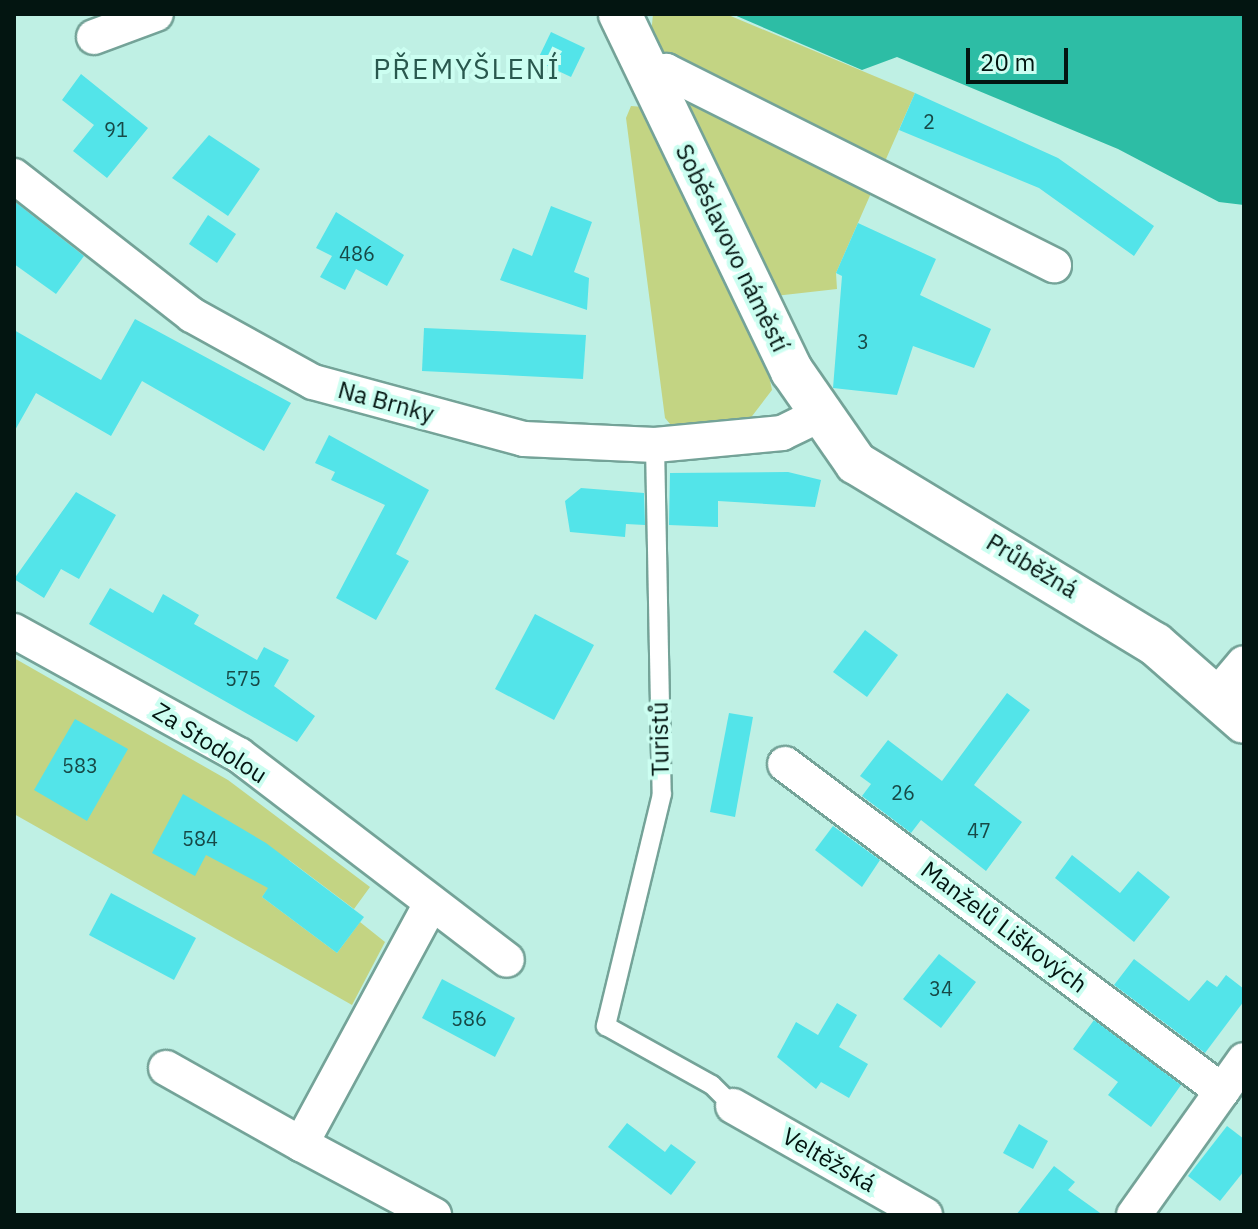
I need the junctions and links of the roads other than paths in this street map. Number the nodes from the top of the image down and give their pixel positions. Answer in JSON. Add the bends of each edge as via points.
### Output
{"nodes":[{"id":1,"x":156,"y":14,"type":"edge"},
{"id":2,"x":620,"y":14,"type":"edge"},
{"id":3,"x":94,"y":37,"type":"dead end"},
{"id":4,"x":650,"y":79,"type":"junction"},
{"id":5,"x":14,"y":176,"type":"edge"},
{"id":6,"x":1054,"y":265,"type":"dead end"},
{"id":7,"x":817,"y":416,"type":"junction"},
{"id":8,"x":655,"y":445,"type":"junction"},
{"id":9,"x":14,"y":631,"type":"edge"},
{"id":10,"x":1235,"y":693,"type":"edge"},
{"id":11,"x":785,"y":764,"type":"dead end"},
{"id":12,"x":431,"y":904,"type":"junction"},
{"id":13,"x":507,"y":960,"type":"dead end"},
{"id":14,"x":1244,"y":1060,"type":"edge"},
{"id":15,"x":166,"y":1068,"type":"dead end"},
{"id":16,"x":1222,"y":1091,"type":"junction"},
{"id":17,"x":733,"y":1106,"type":"joint"},
{"id":18,"x":301,"y":1144,"type":"junction"},
{"id":19,"x":434,"y":1215,"type":"edge"},
{"id":20,"x":925,"y":1215,"type":"edge"},
{"id":21,"x":1134,"y":1215,"type":"edge"}],
"edges":[{"from":1,"to":3,"type":"street"},
{"from":2,"to":4,"type":"street","name":"Soběslavovo náměstí"},
{"from":4,"to":6,"type":"street","via":[[666,71]]},
{"from":4,"to":7,"type":"street","name":"Soběslavovo náměstí"},
{"from":5,"to":8,"type":"street","name":"Na Brnky","via":[[192,315],[313,382],[524,439]]},
{"from":7,"to":8,"type":"street","name":"Na Brnky","via":[[782,433]]},
{"from":7,"to":10,"type":"street","name":"Průběžná","via":[[856,463],[1058,580]]},
{"from":8,"to":17,"type":"lane","name":"Turistů","via":[[662,794],[606,1026],[712,1085]]},
{"from":9,"to":12,"type":"street","name":"Za Stodolou","via":[[239,755]]},
{"from":11,"to":16,"type":"street","name":"Manželů Liškových"},
{"from":12,"to":13,"type":"street","name":"Za Stodolou"},
{"from":12,"to":18,"type":"street"},
{"from":14,"to":16,"type":"street"},
{"from":15,"to":18,"type":"street"},
{"from":16,"to":21,"type":"street"},
{"from":17,"to":20,"type":"street","name":"Veltěžská"},
{"from":18,"to":19,"type":"street"}]}
